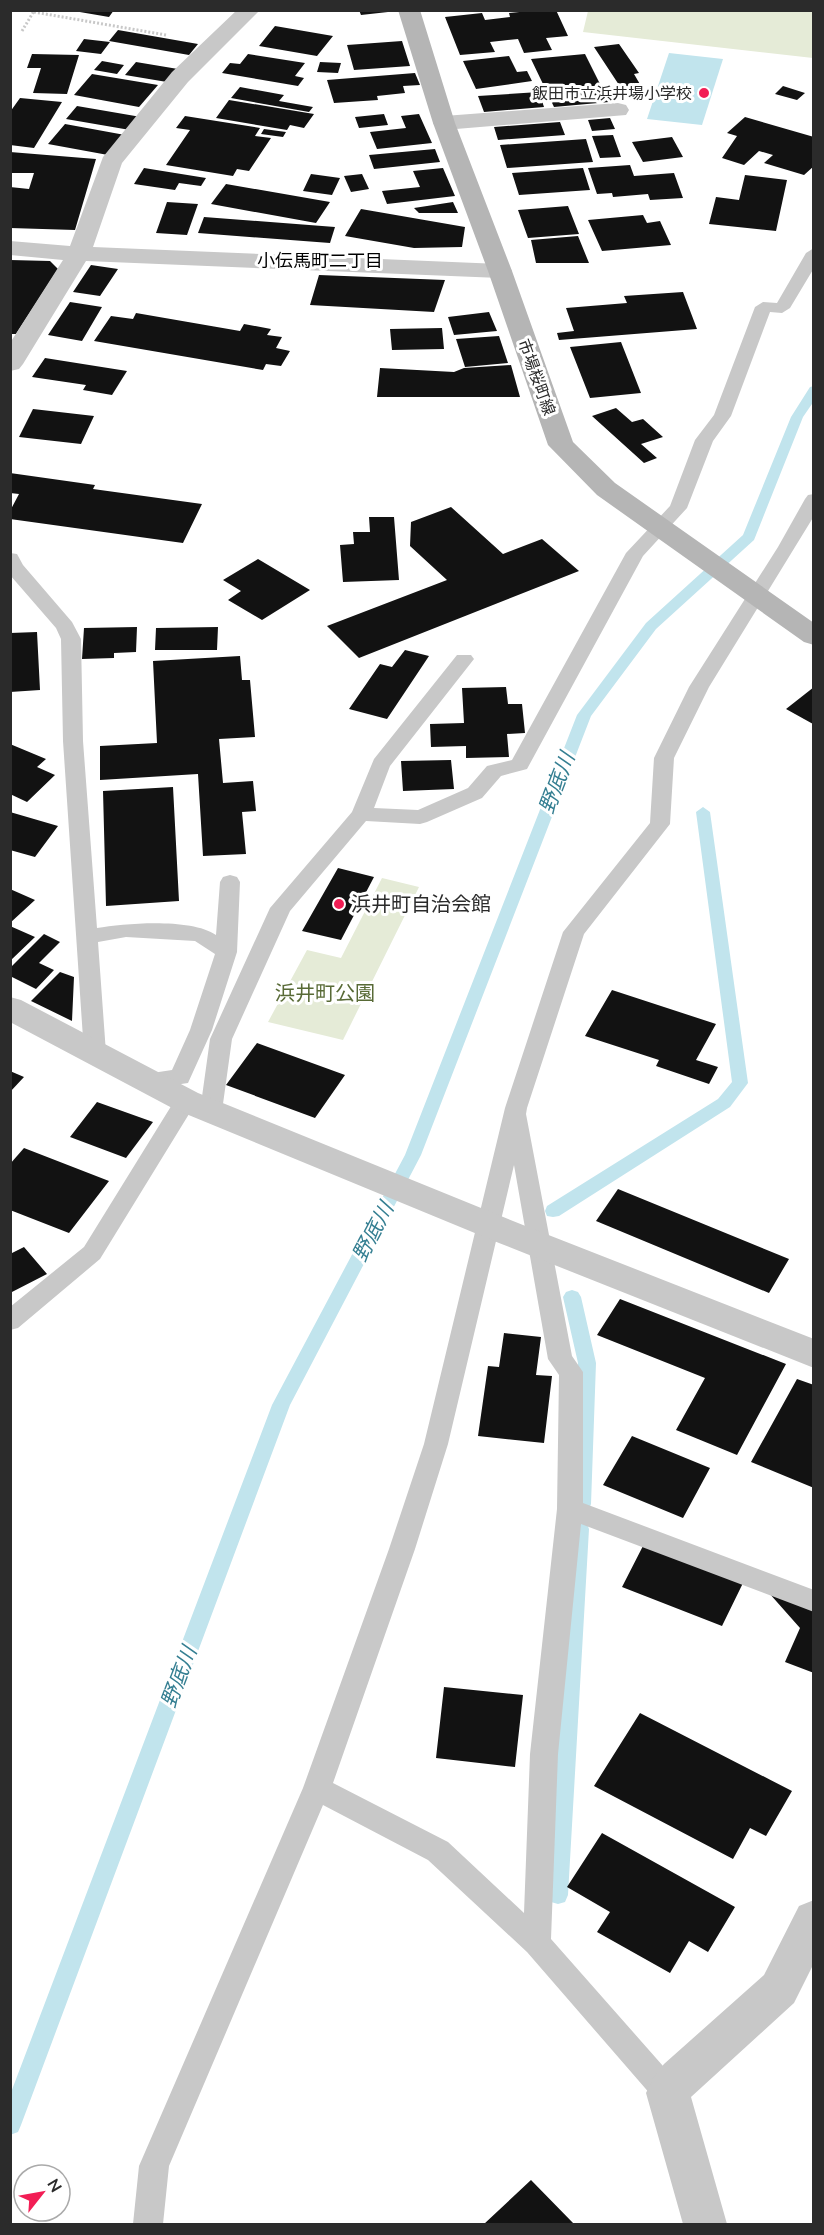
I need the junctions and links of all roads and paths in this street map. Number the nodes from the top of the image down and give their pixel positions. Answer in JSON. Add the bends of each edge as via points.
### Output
{"nodes":[{"id":1,"x":250,"y":10,"type":"edge"},
{"id":2,"x":409,"y":10,"type":"edge"},
{"id":3,"x":34,"y":11,"type":"edge"},
{"id":4,"x":22,"y":32,"type":"dead end"},
{"id":5,"x":216,"y":43,"type":"junction"},
{"id":6,"x":618,"y":110,"type":"dead end"},
{"id":7,"x":444,"y":123,"type":"junction"},
{"id":8,"x":10,"y":248,"type":"edge"},
{"id":9,"x":813,"y":253,"type":"edge"},
{"id":10,"x":79,"y":254,"type":"junction"},
{"id":11,"x":500,"y":271,"type":"junction"},
{"id":12,"x":10,"y":364,"type":"edge"},
{"id":13,"x":813,"y":499,"type":"edge"},
{"id":14,"x":10,"y":558,"type":"edge"},
{"id":15,"x":813,"y":636,"type":"edge"},
{"id":16,"x":464,"y":659,"type":"dead end"},
{"id":17,"x":361,"y":814,"type":"junction"},
{"id":18,"x":230,"y":882,"type":"dead end"},
{"id":19,"x":86,"y":937,"type":"junction"},
{"id":20,"x":226,"y":952,"type":"junction"},
{"id":21,"x":10,"y":1008,"type":"edge"},
{"id":22,"x":95,"y":1053,"type":"junction"},
{"id":23,"x":147,"y":1081,"type":"junction"},
{"id":24,"x":198,"y":1106,"type":"junction"},
{"id":25,"x":516,"y":1108,"type":"junction"},
{"id":26,"x":525,"y":1239,"type":"junction"},
{"id":27,"x":10,"y":1321,"type":"edge"},
{"id":28,"x":813,"y":1354,"type":"edge"},
{"id":29,"x":570,"y":1509,"type":"junction"},
{"id":30,"x":813,"y":1601,"type":"edge"},
{"id":31,"x":317,"y":1788,"type":"junction"},
{"id":32,"x":813,"y":1919,"type":"edge"},
{"id":33,"x":537,"y":1943,"type":"junction"},
{"id":34,"x":668,"y":2093,"type":"junction"},
{"id":35,"x":148,"y":2224,"type":"edge"},
{"id":36,"x":705,"y":2224,"type":"edge"}],
"edges":[{"from":1,"to":5,"type":"street"},
{"from":2,"to":7,"type":"main road","name":"市場桜町線"},
{"from":3,"to":4,"type":"path"},
{"from":3,"to":5,"type":"path"},
{"from":5,"to":10,"type":"street","via":[[180,77],[111,162]]},
{"from":6,"to":7,"type":"street"},
{"from":7,"to":11,"type":"main road","name":"市場桜町線"},
{"from":8,"to":10,"type":"street"},
{"from":9,"to":17,"type":"lane","via":[[782,308],[763,307],[722,416],[704,440],[678,508],[635,553],[520,764],[494,771],[476,793],[420,817]]},
{"from":10,"to":11,"type":"street"},
{"from":10,"to":12,"type":"street"},
{"from":11,"to":15,"type":"main road","name":"市場桜町線","via":[[561,445],[606,489]]},
{"from":13,"to":25,"type":"lane","via":[[699,687],[664,759],[660,824],[574,932]]},
{"from":14,"to":19,"type":"lane","via":[[65,626],[71,639],[73,741]]},
{"from":16,"to":17,"type":"lane","via":[[381,764]]},
{"from":17,"to":24,"type":"lane","via":[[281,908],[221,1039]]},
{"from":18,"to":20,"type":"lane"},
{"from":19,"to":20,"type":"lane","via":[[126,930],[200,934]]},
{"from":19,"to":22,"type":"lane"},
{"from":20,"to":23,"type":"lane","via":[[201,1030],[180,1077]]},
{"from":21,"to":22,"type":"street"},
{"from":22,"to":23,"type":"street"},
{"from":23,"to":24,"type":"street"},
{"from":24,"to":26,"type":"street"},
{"from":24,"to":27,"type":"lane","via":[[92,1253]]},
{"from":25,"to":26,"type":"lane"},
{"from":25,"to":31,"type":"lane","via":[[436,1444]]},
{"from":26,"to":28,"type":"street"},
{"from":26,"to":29,"type":"lane","via":[[560,1359],[572,1372]]},
{"from":29,"to":30,"type":"lane"},
{"from":29,"to":33,"type":"lane","via":[[544,1754]]},
{"from":31,"to":33,"type":"lane","via":[[438,1851]]},
{"from":31,"to":35,"type":"lane","via":[[154,2166]]},
{"from":32,"to":34,"type":"street","via":[[779,1989],[679,2078]]},
{"from":33,"to":34,"type":"lane"},
{"from":34,"to":36,"type":"street"}]}
